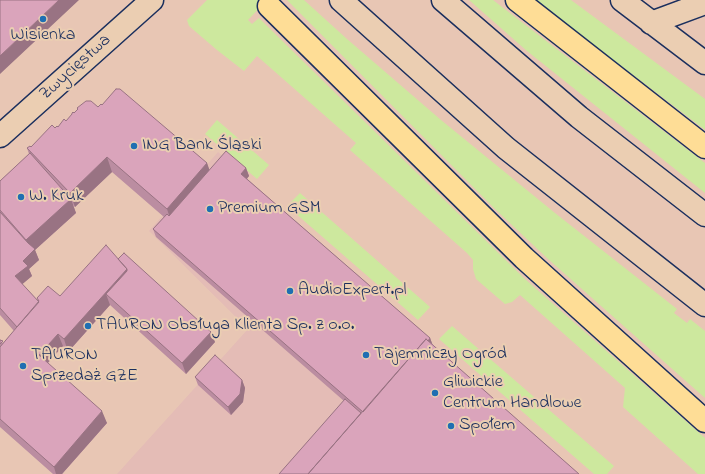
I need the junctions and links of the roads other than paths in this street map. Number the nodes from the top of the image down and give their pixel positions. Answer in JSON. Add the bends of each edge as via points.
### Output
{"nodes":[{"id":1,"x":341,"y":0,"type":"edge"},
{"id":2,"x":443,"y":0,"type":"edge"},
{"id":3,"x":517,"y":0,"type":"edge"},
{"id":4,"x":622,"y":0,"type":"edge"},
{"id":5,"x":150,"y":1,"type":"edge"},
{"id":6,"x":705,"y":3,"type":"edge"},
{"id":7,"x":269,"y":6,"type":"dead end"},
{"id":8,"x":651,"y":23,"type":"junction"},
{"id":9,"x":705,"y":63,"type":"edge"},
{"id":10,"x":0,"y":136,"type":"edge"},
{"id":11,"x":705,"y":147,"type":"edge"},
{"id":12,"x":705,"y":215,"type":"edge"},
{"id":13,"x":705,"y":305,"type":"edge"},
{"id":14,"x":705,"y":421,"type":"edge"}],
"edges":[{"from":1,"to":13,"type":"street","via":[[516,155]]},
{"from":2,"to":12,"type":"street","via":[[579,117]]},
{"from":3,"to":11,"type":"main road"},
{"from":4,"to":8,"type":"street"},
{"from":5,"to":10,"type":"street","name":"Zwycięstwa"},
{"from":6,"to":8,"type":"street"},
{"from":7,"to":14,"type":"main road","via":[[524,258]]},
{"from":8,"to":9,"type":"street"}]}
